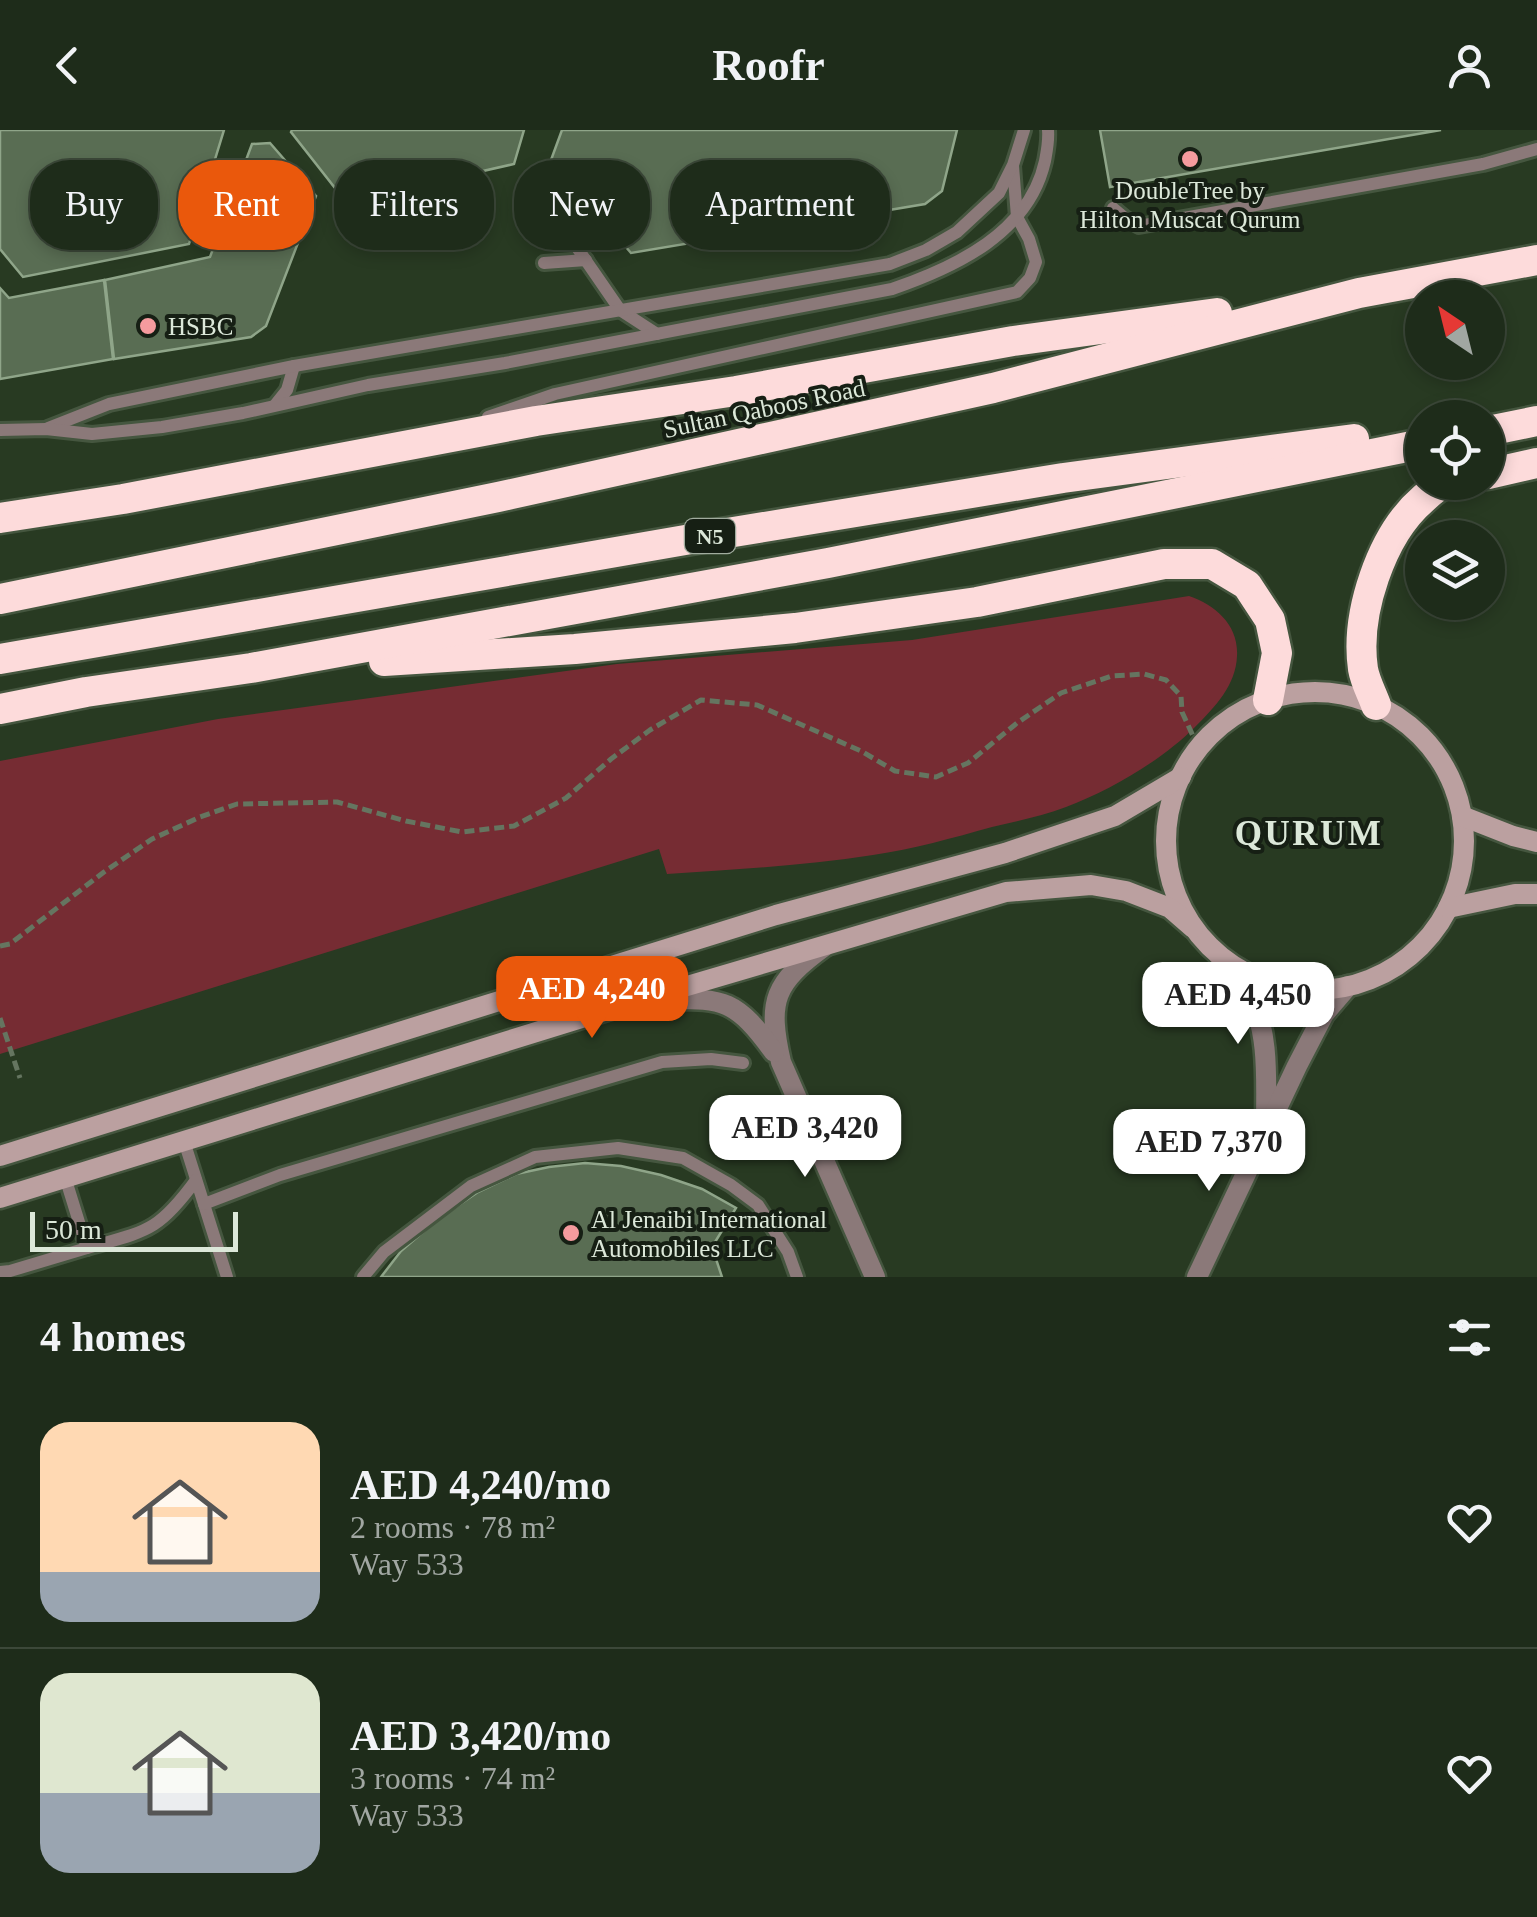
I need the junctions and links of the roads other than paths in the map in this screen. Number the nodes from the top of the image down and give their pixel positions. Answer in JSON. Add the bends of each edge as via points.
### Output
{"nodes":[{"id":1,"x":1024,"y":130,"type":"edge"},
{"id":2,"x":1048,"y":130,"type":"edge"},
{"id":3,"x":1537,"y":149,"type":"edge"},
{"id":4,"x":1014,"y":165,"type":"junction"},
{"id":5,"x":1113,"y":208,"type":"dead end"},
{"id":6,"x":1017,"y":217,"type":"junction"},
{"id":7,"x":579,"y":250,"type":"edge"},
{"id":8,"x":586,"y":260,"type":"junction"},
{"id":9,"x":1537,"y":260,"type":"edge"},
{"id":10,"x":544,"y":263,"type":"dead end"},
{"id":11,"x":1359,"y":294,"type":"junction"},
{"id":12,"x":620,"y":310,"type":"junction"},
{"id":13,"x":657,"y":334,"type":"junction"},
{"id":14,"x":294,"y":366,"type":"junction"},
{"id":15,"x":276,"y":405,"type":"junction"},
{"id":16,"x":1537,"y":412,"type":"edge"},
{"id":17,"x":1505,"y":417,"type":"edge"},
{"id":18,"x":1537,"y":421,"type":"edge"},
{"id":19,"x":1505,"y":428,"type":"edge"},
{"id":20,"x":46,"y":429,"type":"junction"},
{"id":21,"x":0,"y":430,"type":"edge"},
{"id":22,"x":1405,"y":431,"type":"edge"},
{"id":23,"x":406,"y":447,"type":"junction"},
{"id":24,"x":1405,"y":447,"type":"edge"},
{"id":25,"x":1537,"y":463,"type":"edge"},
{"id":26,"x":1505,"y":470,"type":"edge"},
{"id":27,"x":1421,"y":500,"type":"edge"},
{"id":28,"x":0,"y":518,"type":"edge"},
{"id":29,"x":0,"y":599,"type":"edge"},
{"id":30,"x":0,"y":659,"type":"edge"},
{"id":31,"x":251,"y":668,"type":"junction"},
{"id":32,"x":1268,"y":700,"type":"junction"},
{"id":33,"x":1376,"y":705,"type":"junction"},
{"id":34,"x":0,"y":712,"type":"edge"},
{"id":35,"x":1180,"y":777,"type":"junction"},
{"id":36,"x":1462,"y":816,"type":"junction"},
{"id":37,"x":1537,"y":842,"type":"edge"},
{"id":38,"x":1537,"y":894,"type":"edge"},
{"id":39,"x":1448,"y":908,"type":"junction"},
{"id":40,"x":1192,"y":928,"type":"junction"},
{"id":41,"x":831,"y":942,"type":"junction"},
{"id":42,"x":1219,"y":956,"type":"junction"},
{"id":43,"x":1348,"y":986,"type":"junction"},
{"id":44,"x":643,"y":999,"type":"junction"},
{"id":45,"x":781,"y":1062,"type":"junction"},
{"id":46,"x":743,"y":1063,"type":"dead end"},
{"id":47,"x":1266,"y":1133,"type":"junction"},
{"id":48,"x":184,"y":1141,"type":"junction"},
{"id":49,"x":0,"y":1156,"type":"edge"},
{"id":50,"x":65,"y":1177,"type":"junction"},
{"id":51,"x":196,"y":1180,"type":"junction"},
{"id":52,"x":0,"y":1198,"type":"edge"},
{"id":53,"x":204,"y":1204,"type":"junction"},
{"id":54,"x":87,"y":1248,"type":"junction"},
{"id":55,"x":6,"y":1273,"type":"edge"},
{"id":56,"x":226,"y":1277,"type":"edge"},
{"id":57,"x":364,"y":1277,"type":"edge"},
{"id":58,"x":797,"y":1277,"type":"edge"},
{"id":59,"x":875,"y":1277,"type":"edge"},
{"id":60,"x":1197,"y":1277,"type":"edge"}],
"edges":[{"from":1,"to":4,"type":"lane"},
{"from":2,"to":6,"type":"lane","via":[[1041,177]]},
{"from":3,"to":5,"type":"lane","via":[[1139,226]]},
{"from":4,"to":6,"type":"lane"},
{"from":4,"to":12,"type":"lane","via":[[999,193],[957,232],[890,264]]},
{"from":6,"to":13,"type":"lane","via":[[995,239],[892,289]]},
{"from":6,"to":23,"type":"lane","via":[[1036,262],[1017,292],[555,394]]},
{"from":7,"to":8,"type":"lane"},
{"from":8,"to":10,"type":"lane"},
{"from":8,"to":12,"type":"lane"},
{"from":9,"to":11,"type":"highway","name":"Sultan Qaboos Road"},
{"from":11,"to":23,"type":"highway","via":[[1013,341]]},
{"from":11,"to":29,"type":"highway","name":"Sultan Qaboos Road","via":[[992,388]]},
{"from":12,"to":13,"type":"lane"},
{"from":12,"to":14,"type":"lane"},
{"from":13,"to":15,"type":"lane"},
{"from":14,"to":15,"type":"lane"},
{"from":14,"to":20,"type":"lane","via":[[109,404]]},
{"from":15,"to":20,"type":"lane","via":[[162,428],[92,434]]},
{"from":16,"to":17,"type":"highway"},
{"from":18,"to":19,"type":"highway"},
{"from":20,"to":21,"type":"lane"},
{"from":22,"to":30,"type":"highway","number":"N5","via":[[1063,478]]},
{"from":23,"to":28,"type":"highway"},
{"from":24,"to":31,"type":"highway","via":[[828,563]]},
{"from":25,"to":26,"type":"highway"},
{"from":27,"to":33,"type":"highway","via":[[1385,551],[1366,606],[1363,672]]},
{"from":31,"to":32,"type":"highway","via":[[795,628],[977,602],[1164,564],[1212,564],[1247,585],[1270,620],[1277,653]]},
{"from":31,"to":34,"type":"highway"},
{"from":32,"to":33,"type":"street","via":[[1323,692]]},
{"from":32,"to":35,"type":"street","via":[[1232,717]]},
{"from":33,"to":36,"type":"street","via":[[1424,739],[1454,788]]},
{"from":35,"to":40,"type":"street","via":[[1165,838],[1168,870]]},
{"from":35,"to":49,"type":"street","via":[[1115,816],[1005,854],[776,915]]},
{"from":36,"to":37,"type":"street"},
{"from":36,"to":39,"type":"street","via":[[1462,863]]},
{"from":38,"to":39,"type":"street"},
{"from":39,"to":43,"type":"street","via":[[1407,959]]},
{"from":40,"to":41,"type":"street","via":[[1170,908],[1091,884],[1006,892]]},
{"from":40,"to":42,"type":"street"},
{"from":41,"to":44,"type":"street"},
{"from":41,"to":45,"type":"street","via":[[799,965],[776,1001],[773,1026]]},
{"from":42,"to":43,"type":"street","via":[[1280,986]]},
{"from":42,"to":47,"type":"street","via":[[1249,992],[1259,1020]]},
{"from":43,"to":47,"type":"street","via":[[1324,1014]]},
{"from":44,"to":45,"type":"street","via":[[712,1000],[736,1008]]},
{"from":44,"to":48,"type":"street"},
{"from":45,"to":59,"type":"street"},
{"from":46,"to":53,"type":"lane","via":[[662,1062],[280,1175]]},
{"from":47,"to":60,"type":"street"},
{"from":48,"to":50,"type":"street"},
{"from":48,"to":51,"type":"lane"},
{"from":50,"to":52,"type":"street"},
{"from":50,"to":54,"type":"lane"},
{"from":51,"to":53,"type":"lane"},
{"from":51,"to":54,"type":"lane","via":[[175,1209],[144,1232]]},
{"from":53,"to":56,"type":"lane"},
{"from":54,"to":55,"type":"lane"},
{"from":57,"to":58,"type":"lane","via":[[384,1252],[471,1186],[535,1157],[618,1148],[683,1158],[732,1186],[758,1205]]}]}
